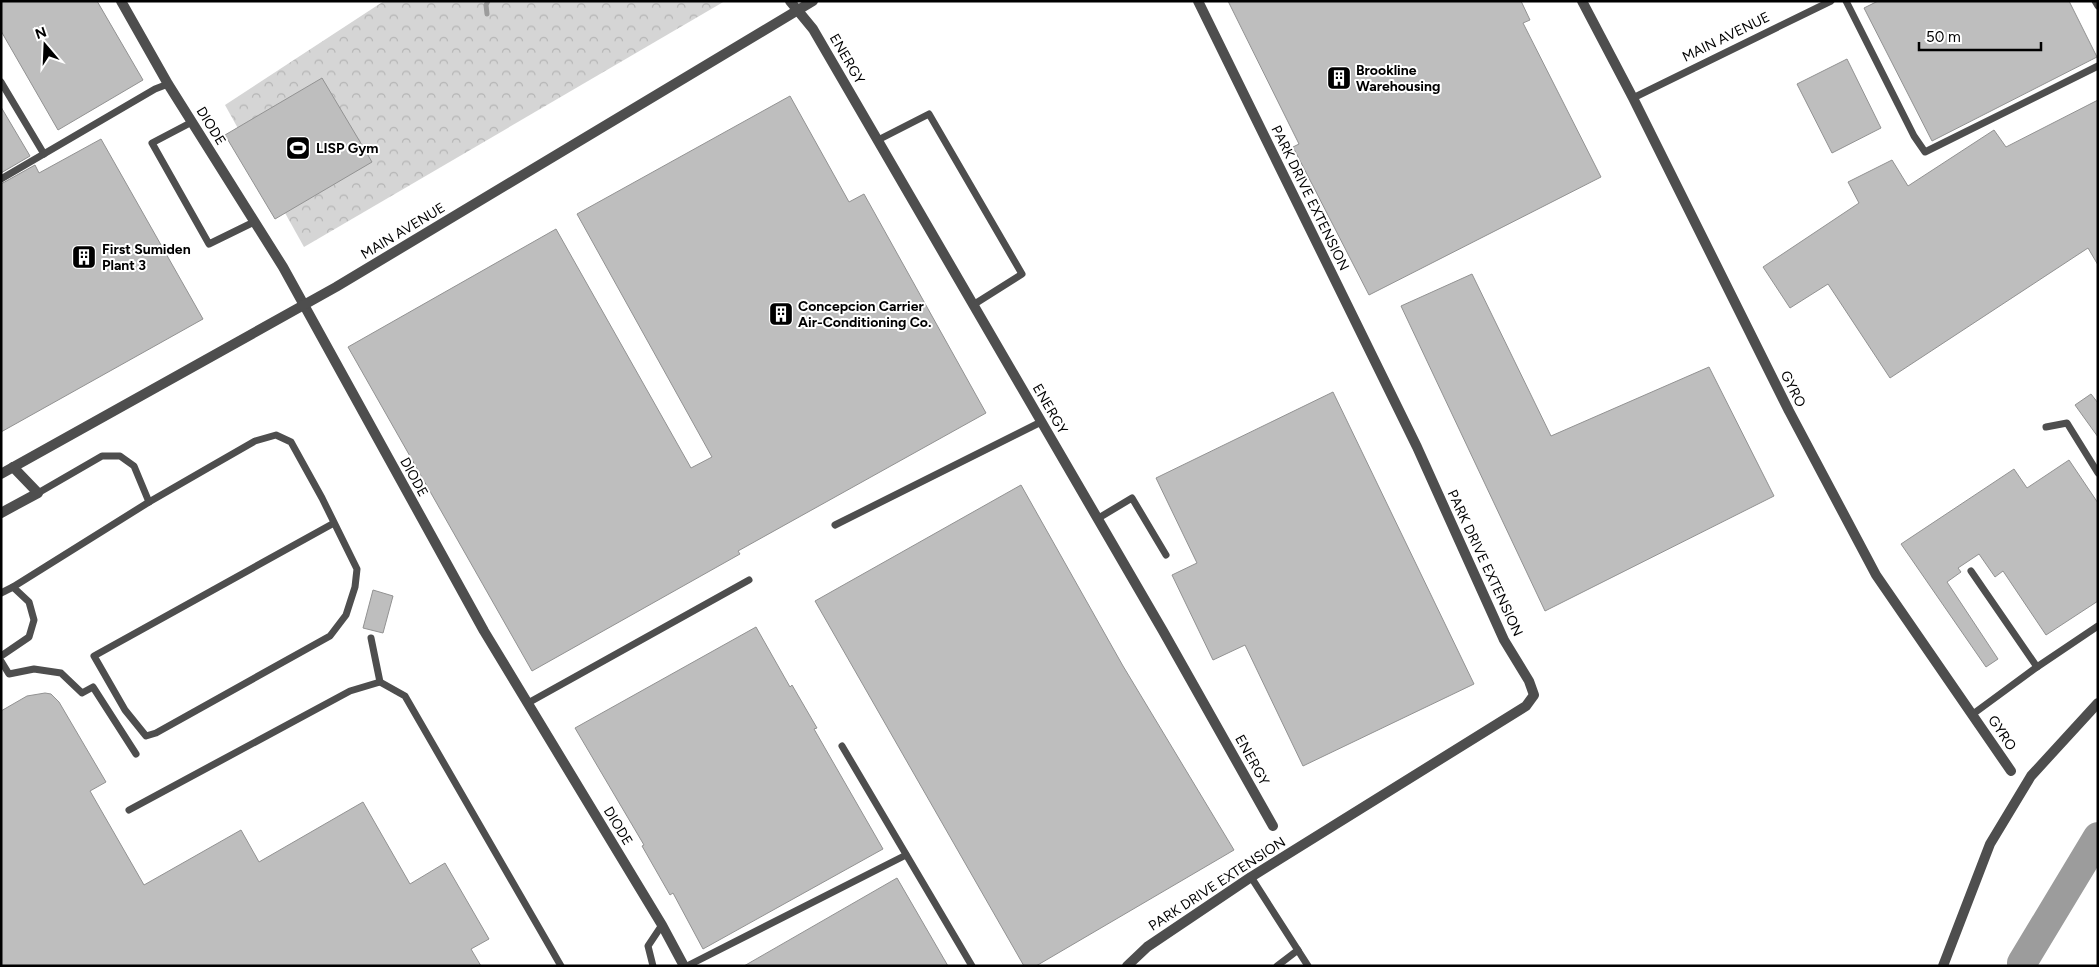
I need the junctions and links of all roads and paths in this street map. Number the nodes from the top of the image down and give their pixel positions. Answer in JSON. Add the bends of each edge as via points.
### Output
{"nodes":[{"id":1,"x":122,"y":1,"type":"edge"},
{"id":2,"x":790,"y":1,"type":"edge"},
{"id":3,"x":813,"y":1,"type":"edge"},
{"id":4,"x":1198,"y":1,"type":"edge"},
{"id":5,"x":1582,"y":1,"type":"edge"},
{"id":6,"x":1831,"y":1,"type":"edge"},
{"id":7,"x":1846,"y":1,"type":"edge"},
{"id":8,"x":2095,"y":1,"type":"edge"},
{"id":9,"x":2098,"y":6,"type":"edge"},
{"id":10,"x":797,"y":10,"type":"junction"},
{"id":11,"x":2098,"y":66,"type":"edge"},
{"id":12,"x":1,"y":82,"type":"edge"},
{"id":13,"x":168,"y":84,"type":"junction"},
{"id":14,"x":1633,"y":98,"type":"junction"},
{"id":15,"x":192,"y":122,"type":"junction"},
{"id":16,"x":878,"y":140,"type":"junction"},
{"id":17,"x":44,"y":154,"type":"junction"},
{"id":18,"x":1,"y":179,"type":"edge"},
{"id":19,"x":254,"y":222,"type":"junction"},
{"id":20,"x":973,"y":305,"type":"junction"},
{"id":21,"x":304,"y":306,"type":"junction"},
{"id":22,"x":1041,"y":422,"type":"junction"},
{"id":23,"x":2046,"y":427,"type":"dead end"},
{"id":24,"x":13,"y":467,"type":"junction"},
{"id":25,"x":2098,"y":473,"type":"edge"},
{"id":26,"x":1,"y":474,"type":"edge"},
{"id":27,"x":38,"y":493,"type":"junction"},
{"id":28,"x":149,"y":502,"type":"junction"},
{"id":29,"x":1,"y":514,"type":"edge"},
{"id":30,"x":1097,"y":519,"type":"junction"},
{"id":31,"x":334,"y":523,"type":"junction"},
{"id":32,"x":835,"y":525,"type":"dead end"},
{"id":33,"x":1166,"y":555,"type":"dead end"},
{"id":34,"x":1971,"y":571,"type":"dead end"},
{"id":35,"x":749,"y":580,"type":"dead end"},
{"id":36,"x":13,"y":587,"type":"junction"},
{"id":37,"x":1,"y":593,"type":"edge"},
{"id":38,"x":2098,"y":626,"type":"edge"},
{"id":39,"x":371,"y":638,"type":"dead end"},
{"id":40,"x":1,"y":656,"type":"edge"},
{"id":41,"x":1,"y":662,"type":"edge"},
{"id":42,"x":2037,"y":667,"type":"junction"},
{"id":43,"x":380,"y":682,"type":"junction"},
{"id":44,"x":528,"y":703,"type":"junction"},
{"id":45,"x":2098,"y":703,"type":"edge"},
{"id":46,"x":1973,"y":714,"type":"junction"},
{"id":47,"x":842,"y":746,"type":"dead end"},
{"id":48,"x":136,"y":754,"type":"dead end"},
{"id":49,"x":2011,"y":770,"type":"dead end"},
{"id":50,"x":129,"y":810,"type":"dead end"},
{"id":51,"x":1273,"y":826,"type":"dead end"},
{"id":52,"x":906,"y":855,"type":"junction"},
{"id":53,"x":1251,"y":877,"type":"junction"},
{"id":54,"x":662,"y":925,"type":"junction"},
{"id":55,"x":1298,"y":950,"type":"junction"},
{"id":56,"x":562,"y":966,"type":"edge"},
{"id":57,"x":653,"y":966,"type":"edge"},
{"id":58,"x":686,"y":966,"type":"edge"},
{"id":59,"x":972,"y":966,"type":"edge"},
{"id":60,"x":1127,"y":966,"type":"edge"},
{"id":61,"x":1277,"y":966,"type":"edge"},
{"id":62,"x":1308,"y":966,"type":"edge"},
{"id":63,"x":1943,"y":966,"type":"edge"}],
"edges":[{"from":1,"to":13,"type":"street","name":"DIODE"},
{"from":2,"to":10,"type":"street","name":"ENERGY"},
{"from":3,"to":10,"type":"street","name":"MAIN AVENUE"},
{"from":4,"to":53,"type":"street","name":"PARK DRIVE EXTENSION","via":[[1417,447],[1504,640],[1529,681],[1534,696],[1526,706]]},
{"from":5,"to":14,"type":"street","name":"GYRO"},
{"from":6,"to":14,"type":"lane","name":"MAIN AVENUE"},
{"from":7,"to":11,"type":"lane","via":[[1914,136],[1926,152]]},
{"from":8,"to":9,"type":"lane"},
{"from":10,"to":16,"type":"street","name":"ENERGY","via":[[813,29]]},
{"from":10,"to":21,"type":"street","name":"MAIN AVENUE"},
{"from":12,"to":17,"type":"lane"},
{"from":13,"to":15,"type":"street","name":"DIODE"},
{"from":13,"to":17,"type":"lane"},
{"from":14,"to":46,"type":"street","name":"GYRO","via":[[1788,411],[1876,574]]},
{"from":15,"to":19,"type":"street","name":"DIODE"},
{"from":15,"to":19,"type":"lane","via":[[152,143],[209,244]]},
{"from":16,"to":20,"type":"street","name":"ENERGY"},
{"from":16,"to":20,"type":"lane","via":[[929,114],[1022,274]]},
{"from":17,"to":18,"type":"lane"},
{"from":19,"to":21,"type":"street","name":"DIODE"},
{"from":20,"to":22,"type":"street","name":"ENERGY"},
{"from":21,"to":24,"type":"street","name":"MAIN AVENUE"},
{"from":21,"to":44,"type":"street","name":"DIODE","via":[[484,631]]},
{"from":22,"to":30,"type":"street","name":"ENERGY"},
{"from":22,"to":32,"type":"lane"},
{"from":23,"to":25,"type":"lane","via":[[2067,423]]},
{"from":24,"to":26,"type":"street","name":"MAIN AVENUE"},
{"from":24,"to":27,"type":"street"},
{"from":27,"to":28,"type":"lane","via":[[102,456],[120,456],[134,466]]},
{"from":27,"to":29,"type":"street"},
{"from":28,"to":31,"type":"lane","via":[[255,441],[276,435],[291,442]]},
{"from":28,"to":36,"type":"lane"},
{"from":30,"to":33,"type":"lane","via":[[1132,498]]},
{"from":30,"to":51,"type":"street","name":"ENERGY"},
{"from":31,"to":31,"type":"lane","via":[[357,569],[356,586],[346,615],[330,636],[146,736],[125,710],[94,656]]},
{"from":34,"to":42,"type":"lane"},
{"from":35,"to":44,"type":"lane"},
{"from":36,"to":37,"type":"lane"},
{"from":36,"to":40,"type":"lane","via":[[29,602],[34,620],[29,637]]},
{"from":38,"to":42,"type":"lane"},
{"from":39,"to":43,"type":"lane"},
{"from":41,"to":48,"type":"lane","via":[[9,674],[43,670],[61,673],[82,693],[93,687]]},
{"from":42,"to":46,"type":"lane"},
{"from":43,"to":50,"type":"lane","via":[[350,691]]},
{"from":43,"to":56,"type":"lane","via":[[406,696]]},
{"from":44,"to":54,"type":"street","name":"DIODE"},
{"from":45,"to":63,"type":"street","via":[[2031,776],[1990,844]]},
{"from":46,"to":49,"type":"street","name":"GYRO"},
{"from":47,"to":52,"type":"lane"},
{"from":52,"to":58,"type":"lane"},
{"from":52,"to":59,"type":"lane"},
{"from":53,"to":55,"type":"lane"},
{"from":53,"to":60,"type":"street","name":"PARK DRIVE EXTENSION","via":[[1147,947]]},
{"from":54,"to":57,"type":"lane","via":[[648,946]]},
{"from":54,"to":58,"type":"street","name":"DIODE"},
{"from":55,"to":61,"type":"lane"},
{"from":55,"to":62,"type":"lane"}]}
